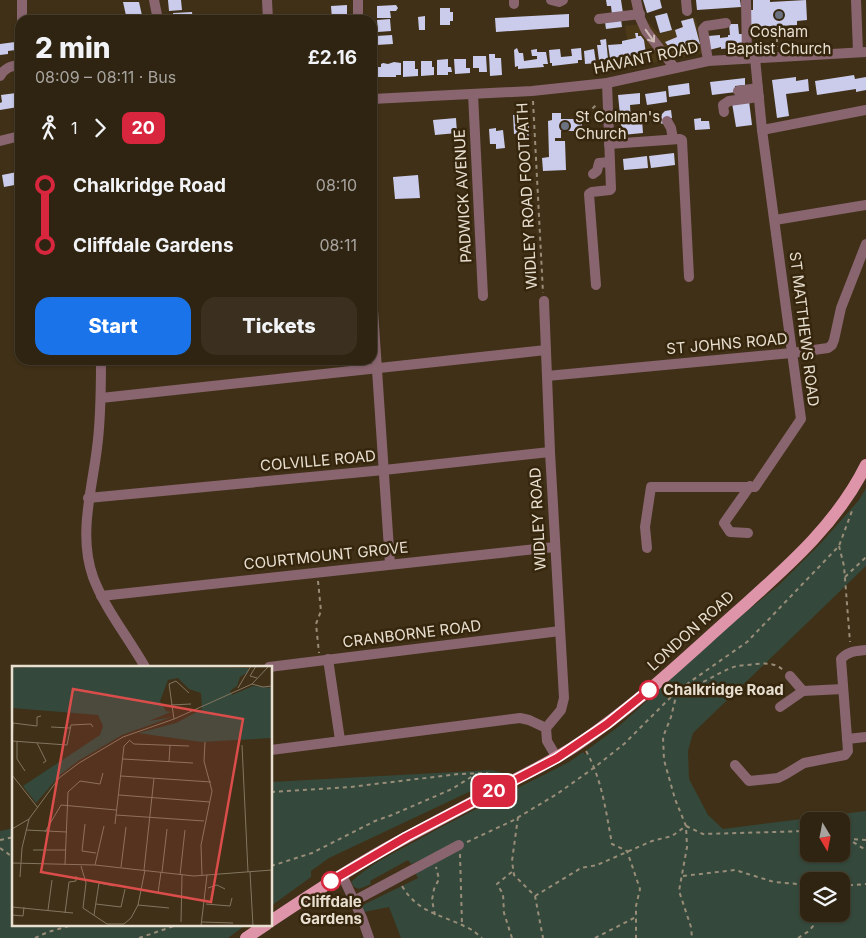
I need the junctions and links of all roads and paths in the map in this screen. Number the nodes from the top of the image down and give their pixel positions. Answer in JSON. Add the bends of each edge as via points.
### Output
{"nodes":[{"id":1,"x":22,"y":0,"type":"edge"},
{"id":2,"x":154,"y":0,"type":"edge"},
{"id":3,"x":267,"y":0,"type":"edge"},
{"id":4,"x":358,"y":0,"type":"edge"},
{"id":5,"x":551,"y":0,"type":"edge"},
{"id":6,"x":563,"y":0,"type":"edge"},
{"id":7,"x":636,"y":0,"type":"edge"},
{"id":8,"x":686,"y":0,"type":"edge"},
{"id":9,"x":746,"y":0,"type":"edge"},
{"id":10,"x":856,"y":0,"type":"edge"},
{"id":11,"x":687,"y":11,"type":"dead end"},
{"id":12,"x":640,"y":14,"type":"junction"},
{"id":13,"x":22,"y":15,"type":"edge"},
{"id":14,"x":157,"y":15,"type":"edge"},
{"id":15,"x":268,"y":15,"type":"edge"},
{"id":16,"x":358,"y":15,"type":"edge"},
{"id":17,"x":599,"y":19,"type":"dead end"},
{"id":18,"x":726,"y":23,"type":"dead end"},
{"id":19,"x":777,"y":30,"type":"dead end"},
{"id":20,"x":862,"y":52,"type":"edge"},
{"id":21,"x":778,"y":56,"type":"junction"},
{"id":22,"x":751,"y":58,"type":"junction"},
{"id":23,"x":708,"y":61,"type":"junction"},
{"id":24,"x":15,"y":66,"type":"edge"},
{"id":25,"x":674,"y":68,"type":"junction"},
{"id":26,"x":0,"y":76,"type":"edge"},
{"id":27,"x":607,"y":87,"type":"junction"},
{"id":28,"x":532,"y":91,"type":"junction"},
{"id":29,"x":738,"y":91,"type":"dead end"},
{"id":30,"x":758,"y":92,"type":"junction"},
{"id":31,"x":473,"y":94,"type":"junction"},
{"id":32,"x":377,"y":99,"type":"edge"},
{"id":33,"x":866,"y":110,"type":"edge"},
{"id":34,"x":724,"y":112,"type":"dead end"},
{"id":35,"x":579,"y":117,"type":"dead end"},
{"id":36,"x":667,"y":121,"type":"dead end"},
{"id":37,"x":762,"y":130,"type":"junction"},
{"id":38,"x":15,"y":137,"type":"edge"},
{"id":39,"x":672,"y":140,"type":"junction"},
{"id":40,"x":0,"y":141,"type":"edge"},
{"id":41,"x":609,"y":144,"type":"junction"},
{"id":42,"x":610,"y":162,"type":"junction"},
{"id":43,"x":593,"y":174,"type":"dead end"},
{"id":44,"x":866,"y":205,"type":"edge"},
{"id":45,"x":775,"y":220,"type":"junction"},
{"id":46,"x":866,"y":244,"type":"edge"},
{"id":47,"x":689,"y":277,"type":"dead end"},
{"id":48,"x":596,"y":285,"type":"dead end"},
{"id":49,"x":483,"y":296,"type":"dead end"},
{"id":50,"x":544,"y":301,"type":"joint"},
{"id":51,"x":546,"y":350,"type":"junction"},
{"id":52,"x":792,"y":354,"type":"junction"},
{"id":53,"x":377,"y":357,"type":"edge"},
{"id":54,"x":100,"y":365,"type":"edge"},
{"id":55,"x":378,"y":369,"type":"junction"},
{"id":56,"x":547,"y":376,"type":"junction"},
{"id":57,"x":102,"y":398,"type":"junction"},
{"id":58,"x":550,"y":452,"type":"junction"},
{"id":59,"x":866,"y":465,"type":"edge"},
{"id":60,"x":384,"y":470,"type":"junction"},
{"id":61,"x":750,"y":486,"type":"junction"},
{"id":62,"x":88,"y":498,"type":"junction"},
{"id":63,"x":852,"y":511,"type":"dead end"},
{"id":64,"x":748,"y":533,"type":"dead end"},
{"id":65,"x":838,"y":546,"type":"junction"},
{"id":66,"x":555,"y":547,"type":"junction"},
{"id":67,"x":647,"y":548,"type":"dead end"},
{"id":68,"x":866,"y":557,"type":"edge"},
{"id":69,"x":390,"y":564,"type":"junction"},
{"id":70,"x":317,"y":572,"type":"junction"},
{"id":71,"x":845,"y":577,"type":"junction"},
{"id":72,"x":101,"y":596,"type":"junction"},
{"id":73,"x":560,"y":631,"type":"junction"},
{"id":74,"x":866,"y":650,"type":"edge"},
{"id":75,"x":851,"y":652,"type":"junction"},
{"id":76,"x":324,"y":660,"type":"junction"},
{"id":77,"x":144,"y":666,"type":"edge"},
{"id":78,"x":272,"y":667,"type":"edge"},
{"id":79,"x":790,"y":676,"type":"joint"},
{"id":80,"x":652,"y":687,"type":"junction"},
{"id":81,"x":843,"y":689,"type":"junction"},
{"id":82,"x":803,"y":690,"type":"junction"},
{"id":83,"x":678,"y":691,"type":"junction"},
{"id":84,"x":780,"y":707,"type":"dead end"},
{"id":85,"x":546,"y":728,"type":"junction"},
{"id":86,"x":866,"y":737,"type":"edge"},
{"id":87,"x":846,"y":739,"type":"junction"},
{"id":88,"x":340,"y":740,"type":"junction"},
{"id":89,"x":581,"y":743,"type":"junction"},
{"id":90,"x":272,"y":750,"type":"edge"},
{"id":91,"x":557,"y":758,"type":"junction"},
{"id":92,"x":735,"y":765,"type":"dead end"},
{"id":93,"x":595,"y":767,"type":"junction"},
{"id":94,"x":478,"y":773,"type":"junction"},
{"id":95,"x":506,"y":785,"type":"junction"},
{"id":96,"x":272,"y":792,"type":"edge"},
{"id":97,"x":518,"y":817,"type":"junction"},
{"id":98,"x":686,"y":826,"type":"junction"},
{"id":99,"x":800,"y":831,"type":"edge"},
{"id":100,"x":850,"y":839,"type":"edge"},
{"id":101,"x":850,"y":840,"type":"edge"},
{"id":102,"x":866,"y":840,"type":"edge"},
{"id":103,"x":459,"y":846,"type":"junction"},
{"id":104,"x":0,"y":848,"type":"edge"},
{"id":105,"x":866,"y":850,"type":"edge"},
{"id":106,"x":627,"y":851,"type":"junction"},
{"id":107,"x":12,"y":857,"type":"edge"},
{"id":108,"x":435,"y":858,"type":"junction"},
{"id":109,"x":272,"y":866,"type":"edge"},
{"id":110,"x":513,"y":871,"type":"junction"},
{"id":111,"x":342,"y":875,"type":"junction"},
{"id":112,"x":683,"y":876,"type":"junction"},
{"id":113,"x":397,"y":877,"type":"junction"},
{"id":114,"x":800,"y":884,"type":"edge"},
{"id":115,"x":866,"y":884,"type":"edge"},
{"id":116,"x":850,"y":885,"type":"edge"},
{"id":117,"x":534,"y":896,"type":"junction"},
{"id":118,"x":354,"y":901,"type":"junction"},
{"id":119,"x":436,"y":915,"type":"junction"},
{"id":120,"x":636,"y":917,"type":"junction"},
{"id":121,"x":272,"y":920,"type":"edge"},
{"id":122,"x":816,"y":922,"type":"edge"},
{"id":123,"x":462,"y":925,"type":"junction"},
{"id":124,"x":69,"y":926,"type":"edge"},
{"id":125,"x":174,"y":926,"type":"edge"},
{"id":126,"x":264,"y":926,"type":"edge"},
{"id":127,"x":35,"y":938,"type":"edge"},
{"id":128,"x":139,"y":938,"type":"edge"},
{"id":129,"x":246,"y":938,"type":"edge"},
{"id":130,"x":368,"y":938,"type":"edge"},
{"id":131,"x":482,"y":938,"type":"edge"},
{"id":132,"x":512,"y":938,"type":"edge"},
{"id":133,"x":543,"y":938,"type":"edge"},
{"id":134,"x":595,"y":938,"type":"edge"},
{"id":135,"x":636,"y":938,"type":"edge"},
{"id":136,"x":692,"y":938,"type":"edge"},
{"id":137,"x":798,"y":938,"type":"edge"}],
"edges":[{"from":1,"to":13,"type":"street"},
{"from":2,"to":14,"type":"street"},
{"from":3,"to":15,"type":"street"},
{"from":4,"to":16,"type":"street"},
{"from":5,"to":6,"type":"street"},
{"from":7,"to":12,"type":"street"},
{"from":8,"to":11,"type":"street"},
{"from":9,"to":22,"type":"street","name":"ST MATTHEWS ROAD"},
{"from":10,"to":20,"type":"street"},
{"from":12,"to":17,"type":"street"},
{"from":12,"to":25,"type":"street","one_way":true,"via":[[646,31]]},
{"from":18,"to":23,"type":"street","via":[[703,29]]},
{"from":19,"to":21,"type":"path"},
{"from":20,"to":21,"type":"street","name":"HAVANT ROAD"},
{"from":21,"to":22,"type":"street","name":"HAVANT ROAD"},
{"from":22,"to":23,"type":"street","name":"HAVANT ROAD"},
{"from":22,"to":30,"type":"street","name":"ST MATTHEWS ROAD"},
{"from":23,"to":25,"type":"street","name":"HAVANT ROAD"},
{"from":24,"to":26,"type":"street","via":[[4,69]]},
{"from":25,"to":27,"type":"street","name":"HAVANT ROAD"},
{"from":27,"to":28,"type":"street","name":"HAVANT ROAD"},
{"from":27,"to":35,"type":"path","via":[[591,110]]},
{"from":27,"to":41,"type":"street"},
{"from":28,"to":31,"type":"street","name":"HAVANT ROAD"},
{"from":28,"to":50,"type":"path","name":"WIDLEY ROAD FOOTPATH"},
{"from":29,"to":30,"type":"street"},
{"from":30,"to":34,"type":"street","via":[[729,101],[723,105]]},
{"from":30,"to":37,"type":"street","name":"ST MATTHEWS ROAD"},
{"from":31,"to":32,"type":"street","name":"HAVANT ROAD"},
{"from":31,"to":49,"type":"street","name":"PADWICK AVENUE"},
{"from":33,"to":37,"type":"street"},
{"from":36,"to":39,"type":"street"},
{"from":37,"to":45,"type":"street","name":"ST MATTHEWS ROAD"},
{"from":38,"to":40,"type":"street"},
{"from":39,"to":41,"type":"street"},
{"from":39,"to":47,"type":"street","via":[[683,142]]},
{"from":41,"to":42,"type":"street"},
{"from":42,"to":43,"type":"street","via":[[599,163]]},
{"from":42,"to":48,"type":"street","via":[[611,189],[589,194]]},
{"from":44,"to":45,"type":"street"},
{"from":45,"to":52,"type":"street","name":"ST MATTHEWS ROAD"},
{"from":46,"to":52,"type":"street","name":"ST JOHNS ROAD","via":[[841,308],[832,345],[822,350]]},
{"from":50,"to":51,"type":"street","name":"WIDLEY ROAD"},
{"from":51,"to":55,"type":"street"},
{"from":51,"to":56,"type":"street","name":"WIDLEY ROAD"},
{"from":52,"to":56,"type":"street","name":"ST JOHNS ROAD"},
{"from":52,"to":61,"type":"street","name":"ST MATTHEWS ROAD","via":[[801,419],[755,486]]},
{"from":53,"to":55,"type":"street"},
{"from":54,"to":57,"type":"street"},
{"from":55,"to":57,"type":"street"},
{"from":55,"to":60,"type":"street"},
{"from":56,"to":58,"type":"street","name":"WIDLEY ROAD"},
{"from":57,"to":62,"type":"street"},
{"from":58,"to":60,"type":"street","name":"COLVILLE ROAD"},
{"from":58,"to":66,"type":"street","name":"WIDLEY ROAD"},
{"from":59,"to":80,"type":"main road","name":"LONDON ROAD","via":[[842,505],[817,537]]},
{"from":60,"to":62,"type":"street","name":"COLVILLE ROAD"},
{"from":60,"to":69,"type":"street"},
{"from":61,"to":64,"type":"street","via":[[724,522],[730,532]]},
{"from":61,"to":67,"type":"street","via":[[650,487],[645,527]]},
{"from":62,"to":72,"type":"street","via":[[88,551],[92,575]]},
{"from":63,"to":65,"type":"path"},
{"from":65,"to":71,"type":"path"},
{"from":65,"to":83,"type":"path","via":[[747,642]]},
{"from":66,"to":69,"type":"street","name":"COURTMOUNT GROVE"},
{"from":66,"to":73,"type":"street","name":"WIDLEY ROAD"},
{"from":68,"to":71,"type":"path"},
{"from":69,"to":70,"type":"street","name":"COURTMOUNT GROVE"},
{"from":70,"to":72,"type":"street","name":"COURTMOUNT GROVE"},
{"from":70,"to":76,"type":"path","via":[[321,611],[316,624]]},
{"from":71,"to":75,"type":"path"},
{"from":72,"to":77,"type":"street"},
{"from":73,"to":76,"type":"street","name":"CRANBORNE ROAD"},
{"from":73,"to":85,"type":"street","name":"WIDLEY ROAD","via":[[564,698],[561,710]]},
{"from":74,"to":75,"type":"street"},
{"from":75,"to":81,"type":"street","via":[[841,659]]},
{"from":76,"to":78,"type":"street","name":"CRANBORNE ROAD"},
{"from":76,"to":88,"type":"street"},
{"from":79,"to":82,"type":"street"},
{"from":79,"to":83,"type":"path","via":[[778,665],[737,666]]},
{"from":80,"to":83,"type":"path"},
{"from":80,"to":89,"type":"main road","name":"LONDON ROAD"},
{"from":81,"to":82,"type":"street"},
{"from":81,"to":87,"type":"street"},
{"from":82,"to":84,"type":"street"},
{"from":83,"to":93,"type":"path","via":[[624,744]]},
{"from":83,"to":98,"type":"path","via":[[663,736],[664,760]]},
{"from":85,"to":88,"type":"street","via":[[520,718]]},
{"from":85,"to":91,"type":"street","via":[[547,741]]},
{"from":86,"to":87,"type":"street"},
{"from":87,"to":92,"type":"street","via":[[848,751],[840,758],[804,763],[778,778],[748,785]]},
{"from":88,"to":90,"type":"street"},
{"from":89,"to":91,"type":"main road","name":"LONDON ROAD"},
{"from":89,"to":93,"type":"path"},
{"from":91,"to":95,"type":"main road","name":"LONDON ROAD"},
{"from":93,"to":97,"type":"path"},
{"from":93,"to":106,"type":"path","via":[[612,844]]},
{"from":94,"to":95,"type":"path","via":[[502,777]]},
{"from":94,"to":96,"type":"path"},
{"from":94,"to":109,"type":"path","via":[[312,854]]},
{"from":95,"to":111,"type":"main road","name":"LONDON ROAD","via":[[406,837]]},
{"from":97,"to":103,"type":"path"},
{"from":97,"to":110,"type":"path"},
{"from":98,"to":99,"type":"path","via":[[703,834]]},
{"from":98,"to":106,"type":"path","via":[[672,836],[652,840]]},
{"from":98,"to":112,"type":"path","via":[[688,847]]},
{"from":100,"to":102,"type":"path"},
{"from":101,"to":105,"type":"path"},
{"from":103,"to":108,"type":"street"},
{"from":103,"to":123,"type":"path"},
{"from":104,"to":107,"type":"path"},
{"from":106,"to":117,"type":"path","via":[[597,865],[581,868]]},
{"from":106,"to":120,"type":"path","via":[[640,889]]},
{"from":108,"to":113,"type":"street"},
{"from":108,"to":119,"type":"path","via":[[439,878],[432,900]]},
{"from":110,"to":117,"type":"path"},
{"from":110,"to":132,"type":"path","via":[[497,884],[503,894],[504,913]]},
{"from":111,"to":118,"type":"street"},
{"from":111,"to":121,"type":"main road","name":"LONDON ROAD"},
{"from":112,"to":114,"type":"path","via":[[735,870],[774,882]]},
{"from":112,"to":136,"type":"path","via":[[679,891]]},
{"from":113,"to":118,"type":"street"},
{"from":113,"to":119,"type":"path","via":[[414,903]]},
{"from":115,"to":116,"type":"path"},
{"from":117,"to":133,"type":"path"},
{"from":118,"to":130,"type":"street"},
{"from":119,"to":123,"type":"path"},
{"from":120,"to":134,"type":"path"},
{"from":120,"to":135,"type":"path"},
{"from":122,"to":137,"type":"path"},
{"from":123,"to":131,"type":"path"},
{"from":124,"to":127,"type":"path"},
{"from":125,"to":128,"type":"path"},
{"from":126,"to":129,"type":"main road"}]}
